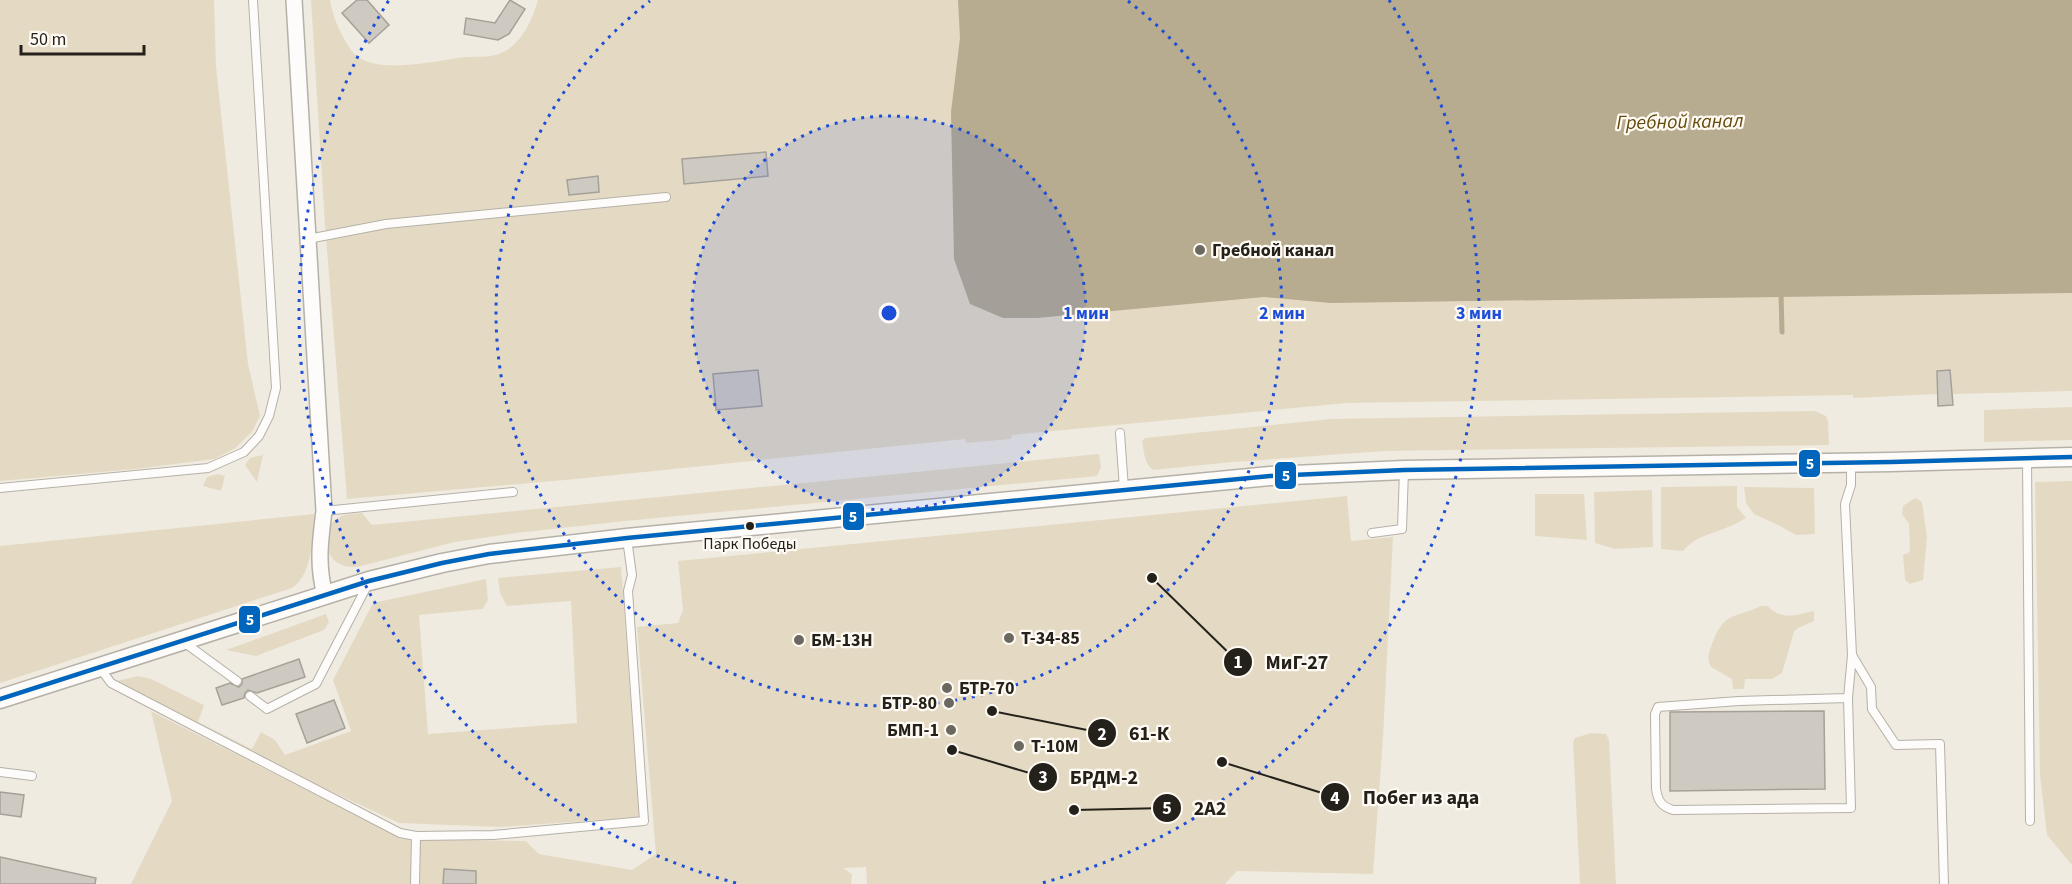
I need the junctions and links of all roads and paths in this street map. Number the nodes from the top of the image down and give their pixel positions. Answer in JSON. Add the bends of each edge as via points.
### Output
{"nodes":[{"id":1,"x":253,"y":0,"type":"edge"},
{"id":2,"x":294,"y":0,"type":"edge"},
{"id":3,"x":666,"y":197,"type":"dead end"},
{"id":4,"x":308,"y":239,"type":"junction"},
{"id":5,"x":1120,"y":433,"type":"dead end"},
{"id":6,"x":2072,"y":457,"type":"edge"},
{"id":7,"x":2027,"y":458,"type":"junction"},
{"id":8,"x":1851,"y":463,"type":"junction"},
{"id":9,"x":1404,"y":470,"type":"junction"},
{"id":10,"x":0,"y":489,"type":"edge"},
{"id":11,"x":1124,"y":489,"type":"junction"},
{"id":12,"x":513,"y":492,"type":"dead end"},
{"id":13,"x":324,"y":511,"type":"junction"},
{"id":14,"x":1372,"y":533,"type":"dead end"},
{"id":15,"x":627,"y":538,"type":"junction"},
{"id":16,"x":369,"y":581,"type":"junction"},
{"id":17,"x":325,"y":596,"type":"junction"},
{"id":18,"x":184,"y":642,"type":"junction"},
{"id":19,"x":1852,"y":655,"type":"junction"},
{"id":20,"x":100,"y":668,"type":"junction"},
{"id":21,"x":237,"y":681,"type":"dead end"},
{"id":22,"x":250,"y":696,"type":"dead end"},
{"id":23,"x":1848,"y":698,"type":"junction"},
{"id":24,"x":0,"y":699,"type":"edge"},
{"id":25,"x":0,"y":772,"type":"edge"},
{"id":26,"x":32,"y":776,"type":"dead end"},
{"id":27,"x":2030,"y":820,"type":"dead end"},
{"id":28,"x":416,"y":836,"type":"junction"},
{"id":29,"x":415,"y":884,"type":"edge"},
{"id":30,"x":1944,"y":884,"type":"edge"}],
"edges":[{"from":1,"to":10,"type":"lane","via":[[276,388],[259,436],[244,452],[208,468]]},
{"from":2,"to":4,"type":"street"},
{"from":3,"to":4,"type":"lane","via":[[386,225]]},
{"from":4,"to":13,"type":"street"},
{"from":5,"to":11,"type":"lane"},
{"from":6,"to":7,"type":"street"},
{"from":7,"to":8,"type":"street"},
{"from":7,"to":27,"type":"lane"},
{"from":8,"to":9,"type":"street"},
{"from":8,"to":19,"type":"lane","via":[[1851,485],[1845,504]]},
{"from":9,"to":11,"type":"street","via":[[1270,476]]},
{"from":9,"to":14,"type":"lane","via":[[1402,528]]},
{"from":11,"to":15,"type":"street"},
{"from":12,"to":13,"type":"lane"},
{"from":13,"to":17,"type":"street","via":[[319,552]]},
{"from":15,"to":16,"type":"street","via":[[489,554]]},
{"from":15,"to":28,"type":"lane","via":[[644,821],[493,835]]},
{"from":16,"to":17,"type":"street"},
{"from":16,"to":22,"type":"lane","via":[[316,684],[267,709]]},
{"from":17,"to":18,"type":"street"},
{"from":18,"to":20,"type":"street"},
{"from":18,"to":21,"type":"lane"},
{"from":19,"to":23,"type":"lane"},
{"from":19,"to":30,"type":"lane","via":[[1871,687],[1872,709],[1896,745],[1941,744]]},
{"from":20,"to":24,"type":"street"},
{"from":20,"to":28,"type":"lane","via":[[111,683],[400,833]]},
{"from":23,"to":23,"type":"lane","via":[[1851,808],[1672,810],[1658,800],[1658,707]]},
{"from":25,"to":26,"type":"lane"},
{"from":28,"to":29,"type":"lane"}]}
